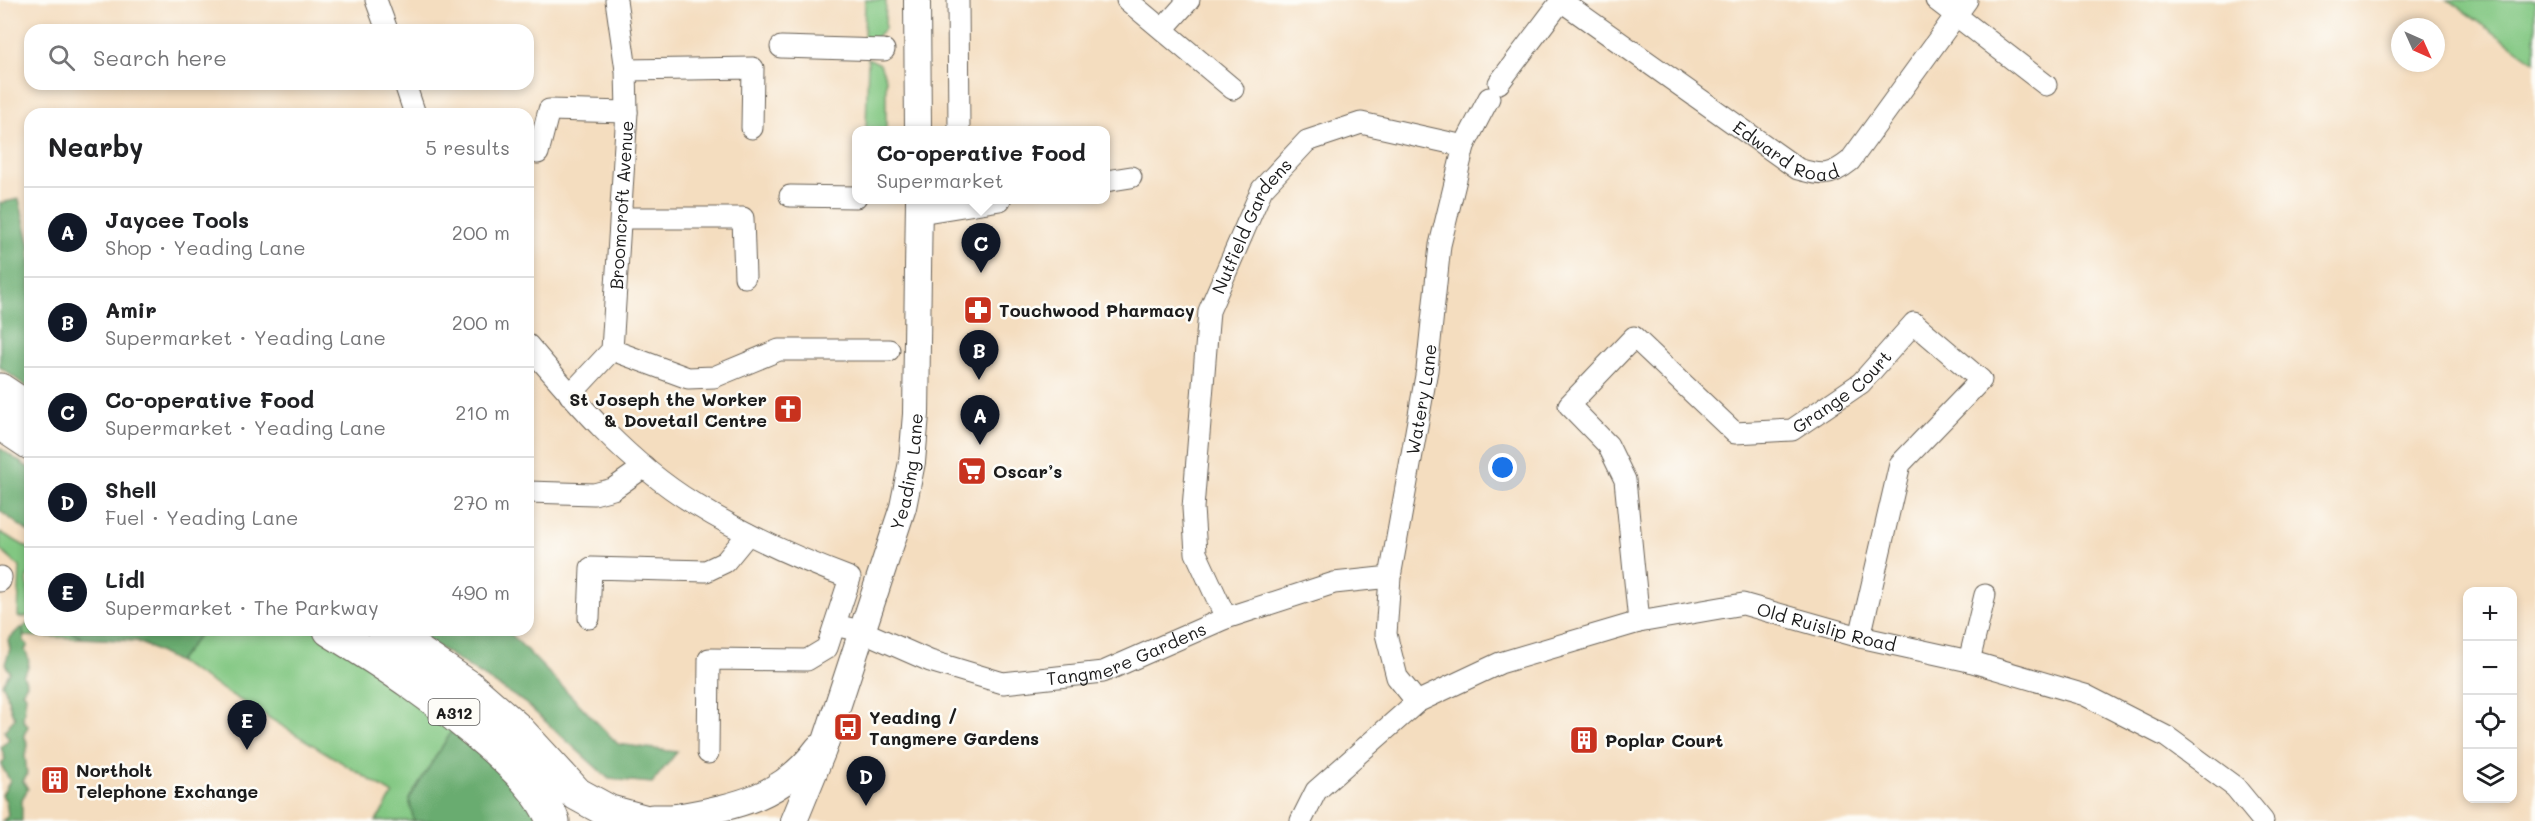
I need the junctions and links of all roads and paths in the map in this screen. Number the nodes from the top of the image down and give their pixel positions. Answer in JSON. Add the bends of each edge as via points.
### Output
{"nodes":[{"id":1,"x":376,"y":0,"type":"edge"},
{"id":2,"x":616,"y":0,"type":"edge"},
{"id":3,"x":917,"y":0,"type":"edge"},
{"id":4,"x":958,"y":0,"type":"edge"},
{"id":5,"x":1127,"y":0,"type":"edge"},
{"id":6,"x":1189,"y":0,"type":"edge"},
{"id":7,"x":1561,"y":0,"type":"edge"},
{"id":8,"x":1936,"y":0,"type":"edge"},
{"id":9,"x":1962,"y":7,"type":"edge"},
{"id":10,"x":385,"y":24,"type":"edge"},
{"id":11,"x":1163,"y":29,"type":"junction"},
{"id":12,"x":781,"y":47,"type":"dead end"},
{"id":13,"x":884,"y":50,"type":"dead end"},
{"id":14,"x":626,"y":70,"type":"junction"},
{"id":15,"x":2046,"y":85,"type":"dead end"},
{"id":16,"x":1233,"y":89,"type":"dead end"},
{"id":17,"x":407,"y":90,"type":"edge"},
{"id":18,"x":413,"y":108,"type":"edge"},
{"id":19,"x":627,"y":112,"type":"junction"},
{"id":20,"x":918,"y":126,"type":"edge"},
{"id":21,"x":959,"y":126,"type":"edge"},
{"id":22,"x":752,"y":128,"type":"dead end"},
{"id":23,"x":1464,"y":146,"type":"junction"},
{"id":24,"x":538,"y":153,"type":"dead end"},
{"id":25,"x":1131,"y":177,"type":"dead end"},
{"id":26,"x":1110,"y":180,"type":"edge"},
{"id":27,"x":790,"y":196,"type":"dead end"},
{"id":28,"x":852,"y":197,"type":"edge"},
{"id":29,"x":947,"y":204,"type":"edge"},
{"id":30,"x":920,"y":206,"type":"edge"},
{"id":31,"x":622,"y":218,"type":"junction"},
{"id":32,"x":745,"y":277,"type":"dead end"},
{"id":33,"x":612,"y":350,"type":"junction"},
{"id":34,"x":889,"y":350,"type":"dead end"},
{"id":35,"x":534,"y":352,"type":"edge"},
{"id":36,"x":0,"y":390,"type":"edge"},
{"id":37,"x":570,"y":395,"type":"junction"},
{"id":38,"x":24,"y":406,"type":"edge"},
{"id":39,"x":0,"y":423,"type":"edge"},
{"id":40,"x":24,"y":439,"type":"edge"},
{"id":41,"x":644,"y":467,"type":"junction"},
{"id":42,"x":534,"y":492,"type":"edge"},
{"id":43,"x":748,"y":534,"type":"junction"},
{"id":44,"x":1390,"y":577,"type":"junction"},
{"id":45,"x":1985,"y":595,"type":"dead end"},
{"id":46,"x":589,"y":618,"type":"dead end"},
{"id":47,"x":1226,"y":618,"type":"junction"},
{"id":48,"x":1639,"y":622,"type":"junction"},
{"id":49,"x":835,"y":625,"type":"junction"},
{"id":50,"x":864,"y":632,"type":"junction"},
{"id":51,"x":340,"y":636,"type":"edge"},
{"id":52,"x":394,"y":636,"type":"edge"},
{"id":53,"x":1860,"y":636,"type":"junction"},
{"id":54,"x":1969,"y":661,"type":"junction"},
{"id":55,"x":1417,"y":702,"type":"junction"},
{"id":56,"x":828,"y":733,"type":"junction"},
{"id":57,"x":708,"y":753,"type":"dead end"},
{"id":58,"x":553,"y":821,"type":"edge"},
{"id":59,"x":662,"y":821,"type":"edge"},
{"id":60,"x":794,"y":821,"type":"edge"},
{"id":61,"x":1301,"y":821,"type":"edge"},
{"id":62,"x":2263,"y":821,"type":"edge"}],
"edges":[{"from":1,"to":10,"type":"street"},
{"from":2,"to":14,"type":"street","name":"Broomcroft Avenue"},
{"from":3,"to":20,"type":"street"},
{"from":4,"to":21,"type":"street"},
{"from":5,"to":11,"type":"street"},
{"from":6,"to":11,"type":"street"},
{"from":7,"to":9,"type":"street","name":"Edward Road","via":[[1798,169],[1816,175],[1835,173],[1850,161]]},
{"from":7,"to":23,"type":"street","name":"Watery Lane","via":[[1494,91]]},
{"from":8,"to":9,"type":"street"},
{"from":9,"to":15,"type":"street"},
{"from":11,"to":16,"type":"street"},
{"from":12,"to":13,"type":"street"},
{"from":14,"to":19,"type":"street","name":"Broomcroft Avenue"},
{"from":14,"to":22,"type":"street","via":[[753,68]]},
{"from":17,"to":18,"type":"street"},
{"from":19,"to":24,"type":"street","via":[[549,110]]},
{"from":19,"to":31,"type":"street","name":"Broomcroft Avenue"},
{"from":23,"to":44,"type":"street","name":"Watery Lane","via":[[1440,245],[1427,370]]},
{"from":23,"to":47,"type":"street","name":"Nutfield Gardens","via":[[1361,123],[1307,141],[1262,189],[1209,311],[1193,508],[1196,553]]},
{"from":25,"to":26,"type":"street"},
{"from":27,"to":28,"type":"street"},
{"from":29,"to":30,"type":"street"},
{"from":30,"to":50,"type":"street","name":"Yeading Lane","via":[[912,462],[903,507]]},
{"from":31,"to":32,"type":"street","via":[[743,218]]},
{"from":31,"to":33,"type":"street","name":"Broomcroft Avenue"},
{"from":33,"to":34,"type":"street","via":[[688,378],[714,377],[779,350]]},
{"from":33,"to":37,"type":"street"},
{"from":35,"to":37,"type":"street"},
{"from":36,"to":38,"type":"highway"},
{"from":37,"to":41,"type":"street"},
{"from":39,"to":40,"type":"highway"},
{"from":41,"to":42,"type":"street","via":[[613,489],[594,494]]},
{"from":41,"to":43,"type":"street","via":[[692,502]]},
{"from":43,"to":46,"type":"street","via":[[725,562],[706,571],[591,568]]},
{"from":43,"to":49,"type":"street","via":[[850,578]]},
{"from":44,"to":47,"type":"street","name":"Tangmere Gardens","via":[[1334,583]]},
{"from":44,"to":55,"type":"street","name":"Watery Lane","via":[[1386,634],[1397,677]]},
{"from":45,"to":54,"type":"street"},
{"from":47,"to":50,"type":"street","name":"Tangmere Gardens","via":[[1103,672],[1003,683],[930,661]]},
{"from":48,"to":53,"type":"street","name":"Old Ruislip Road","via":[[1743,604]]},
{"from":48,"to":53,"type":"street","name":"Grange Court","via":[[1624,480],[1608,445],[1569,405],[1634,337],[1735,433],[1792,429],[1861,383],[1914,322],[1981,380],[1900,464]]},
{"from":48,"to":55,"type":"street","name":"Old Ruislip Road","via":[[1500,663]]},
{"from":49,"to":50,"type":"street","name":"Tangmere Gardens"},
{"from":49,"to":57,"type":"street","via":[[827,648],[807,660],[709,659]]},
{"from":50,"to":56,"type":"street","name":"Yeading Lane"},
{"from":51,"to":58,"type":"highway","number":"A312","via":[[448,707],[514,766],[548,807]]},
{"from":52,"to":59,"type":"highway","number":"A312","via":[[477,693],[518,729],[577,794],[610,812]]},
{"from":53,"to":54,"type":"street","name":"Old Ruislip Road"},
{"from":54,"to":62,"type":"street","name":"Old Ruislip Road","via":[[2085,695],[2167,737],[2235,787]]},
{"from":55,"to":61,"type":"street","name":"Old Ruislip Road","via":[[1316,791]]},
{"from":56,"to":59,"type":"street","name":"Yeading Lane","via":[[804,766],[772,792],[736,806]]},
{"from":56,"to":60,"type":"street","name":"Yeading Lane"}]}
